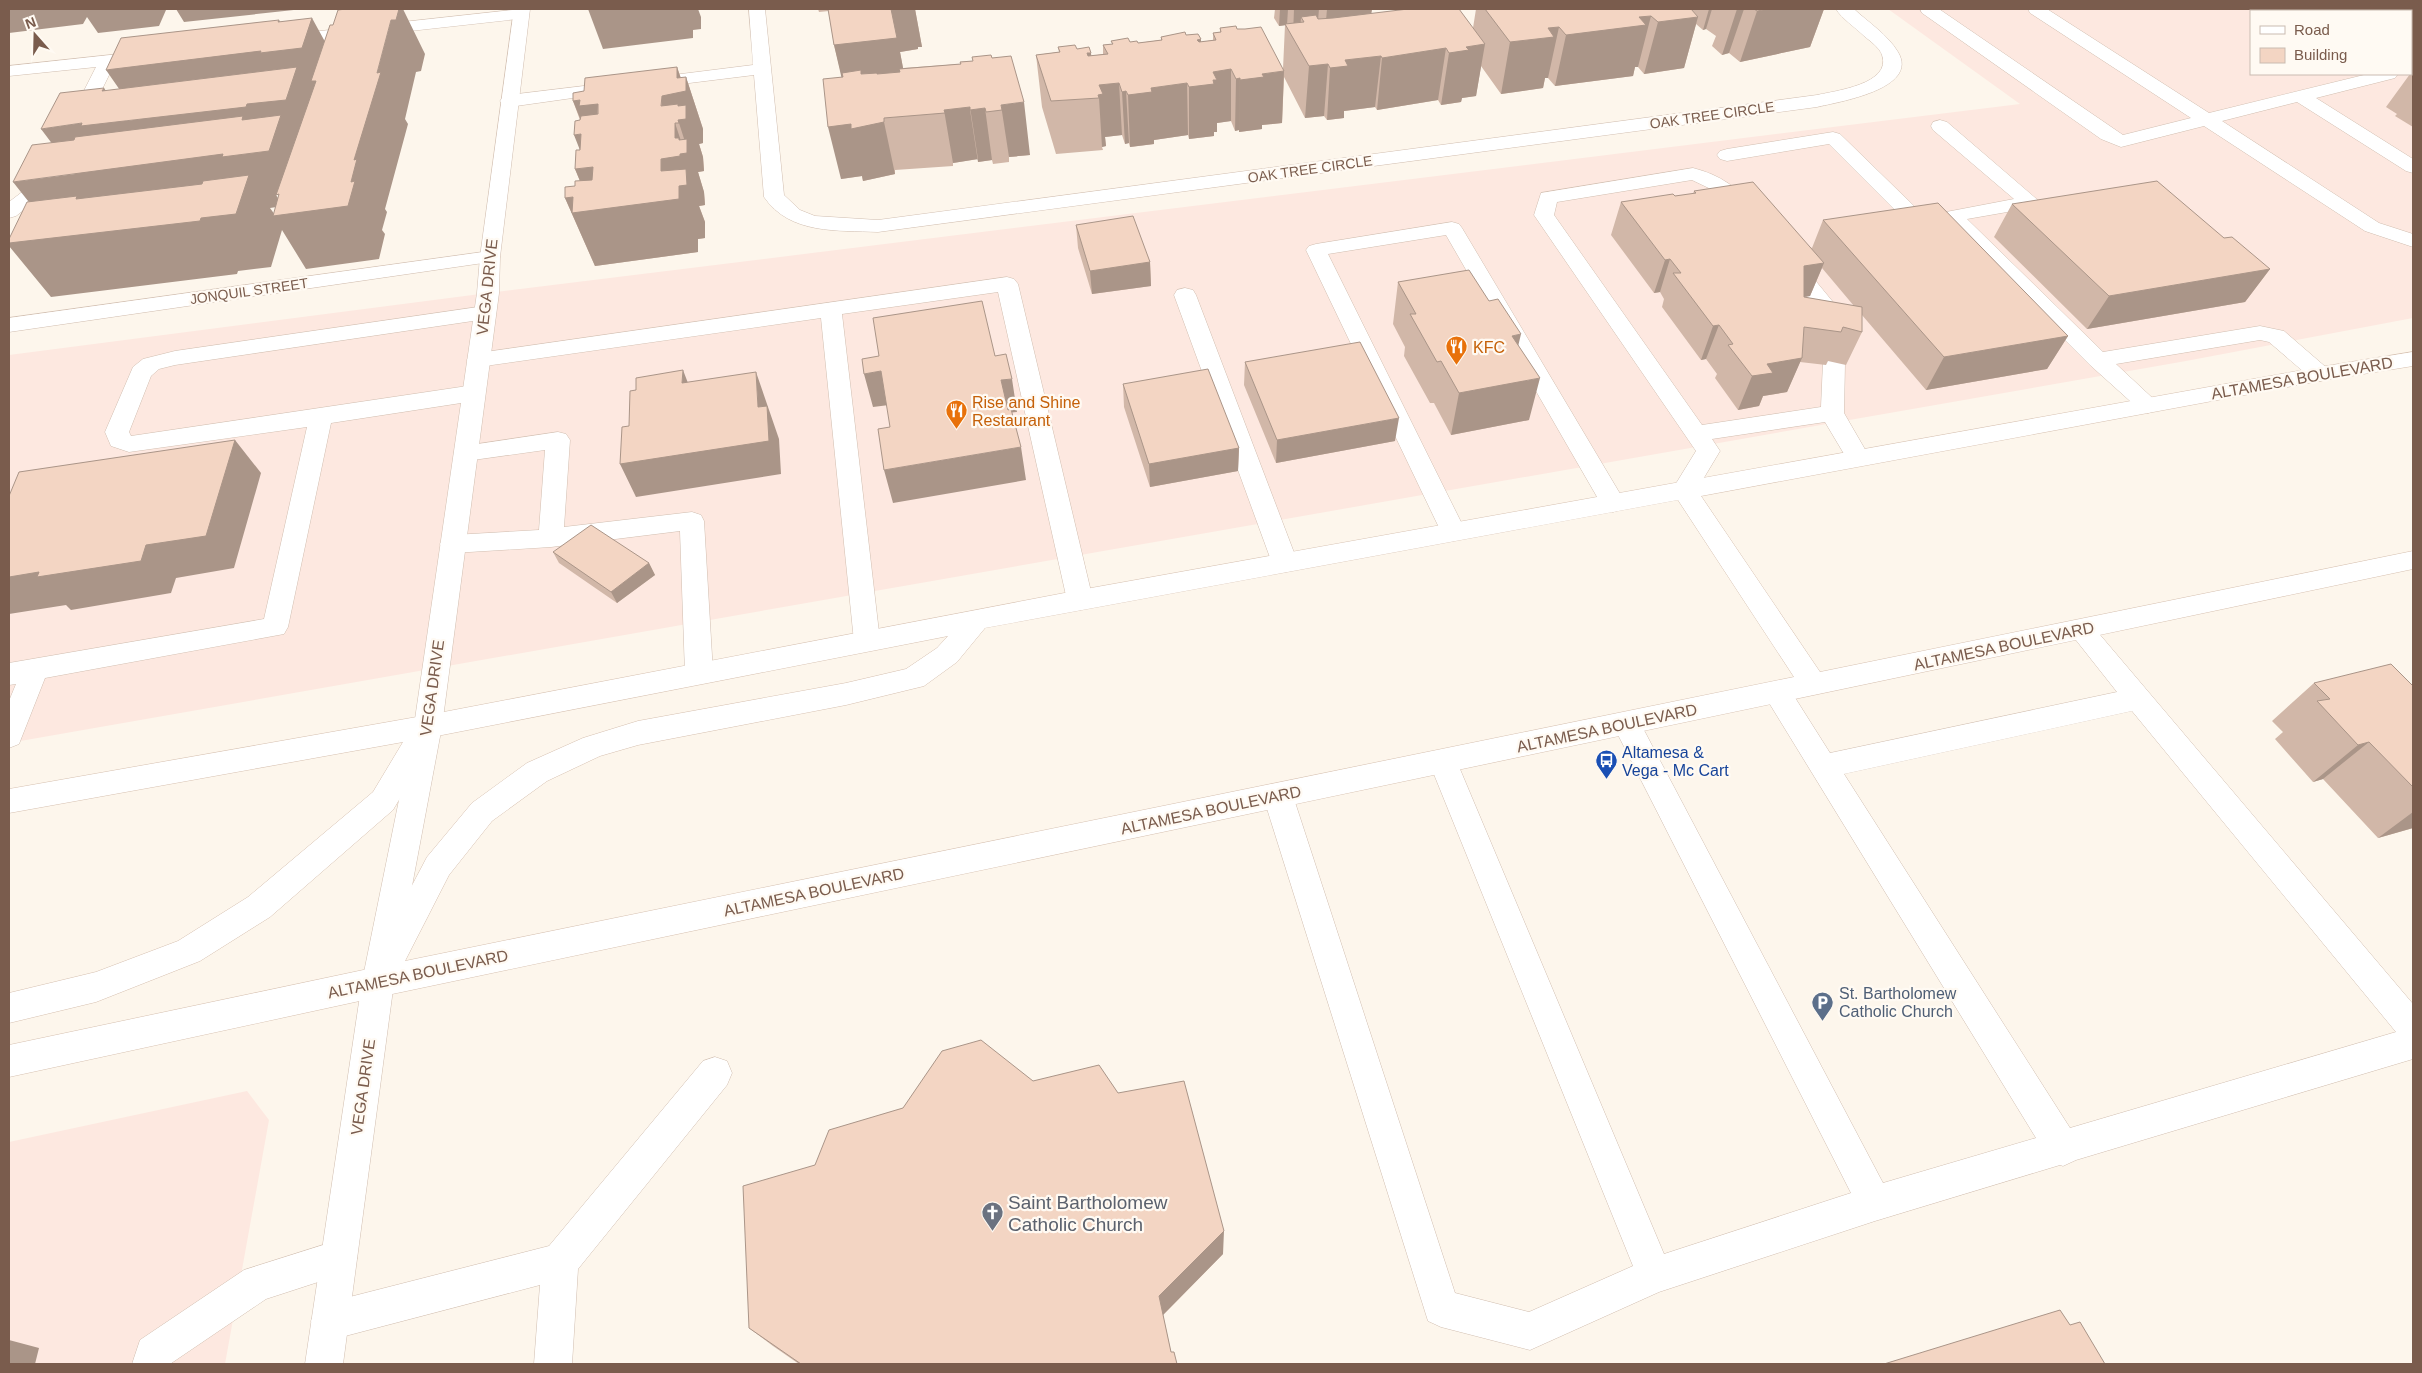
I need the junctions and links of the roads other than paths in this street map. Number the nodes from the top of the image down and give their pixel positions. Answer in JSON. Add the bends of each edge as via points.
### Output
{"nodes":[{"id":1,"x":757,"y":9,"type":"edge"},
{"id":2,"x":1844,"y":9,"type":"edge"},
{"id":3,"x":1928,"y":9,"type":"edge"},
{"id":4,"x":2036,"y":9,"type":"edge"},
{"id":5,"x":522,"y":11,"type":"edge"},
{"id":6,"x":265,"y":42,"type":"edge"},
{"id":7,"x":167,"y":54,"type":"edge"},
{"id":8,"x":108,"y":60,"type":"junction"},
{"id":9,"x":761,"y":69,"type":"junction"},
{"id":10,"x":9,"y":71,"type":"edge"},
{"id":11,"x":2384,"y":75,"type":"edge"},
{"id":12,"x":2300,"y":96,"type":"junction"},
{"id":13,"x":509,"y":101,"type":"junction"},
{"id":14,"x":2207,"y":119,"type":"junction"},
{"id":15,"x":1940,"y":126,"type":"dead end"},
{"id":16,"x":1727,"y":155,"type":"dead end"},
{"id":17,"x":2413,"y":167,"type":"edge"},
{"id":18,"x":9,"y":212,"type":"edge"},
{"id":19,"x":1952,"y":216,"type":"junction"},
{"id":20,"x":2413,"y":241,"type":"edge"},
{"id":21,"x":490,"y":258,"type":"junction"},
{"id":22,"x":1185,"y":295,"type":"dead end"},
{"id":23,"x":831,"y":309,"type":"junction"},
{"id":24,"x":485,"y":313,"type":"junction"},
{"id":25,"x":9,"y":325,"type":"edge"},
{"id":26,"x":1832,"y":338,"type":"edge"},
{"id":27,"x":2413,"y":359,"type":"edge"},
{"id":28,"x":478,"y":360,"type":"junction"},
{"id":29,"x":2098,"y":360,"type":"junction"},
{"id":30,"x":1834,"y":362,"type":"edge"},
{"id":31,"x":2320,"y":374,"type":"junction"},
{"id":32,"x":474,"y":393,"type":"junction"},
{"id":33,"x":2148,"y":405,"type":"junction"},
{"id":34,"x":1832,"y":413,"type":"junction"},
{"id":35,"x":321,"y":417,"type":"junction"},
{"id":36,"x":1696,"y":434,"type":"junction"},
{"id":37,"x":466,"y":452,"type":"junction"},
{"id":38,"x":1858,"y":458,"type":"junction"},
{"id":39,"x":1684,"y":490,"type":"junction"},
{"id":40,"x":1613,"y":503,"type":"junction"},
{"id":41,"x":1453,"y":532,"type":"junction"},
{"id":42,"x":551,"y":538,"type":"junction"},
{"id":43,"x":453,"y":544,"type":"junction"},
{"id":44,"x":2413,"y":560,"type":"edge"},
{"id":45,"x":1285,"y":563,"type":"junction"},
{"id":46,"x":1080,"y":600,"type":"junction"},
{"id":47,"x":978,"y":619,"type":"junction"},
{"id":48,"x":2081,"y":630,"type":"junction"},
{"id":49,"x":867,"y":640,"type":"junction"},
{"id":50,"x":22,"y":672,"type":"edge"},
{"id":51,"x":699,"y":673,"type":"junction"},
{"id":52,"x":1814,"y":685,"type":"junction"},
{"id":53,"x":1777,"y":693,"type":"junction"},
{"id":54,"x":2138,"y":699,"type":"junction"},
{"id":55,"x":1626,"y":723,"type":"junction"},
{"id":56,"x":428,"y":726,"type":"junction"},
{"id":57,"x":9,"y":736,"type":"edge"},
{"id":58,"x":1443,"y":762,"type":"junction"},
{"id":59,"x":1823,"y":767,"type":"junction"},
{"id":60,"x":1278,"y":796,"type":"junction"},
{"id":61,"x":9,"y":801,"type":"edge"},
{"id":62,"x":378,"y":982,"type":"junction"},
{"id":63,"x":9,"y":1008,"type":"edge"},
{"id":64,"x":2413,"y":1028,"type":"edge"},
{"id":65,"x":2413,"y":1043,"type":"edge"},
{"id":66,"x":9,"y":1061,"type":"edge"},
{"id":67,"x":715,"y":1073,"type":"dead end"},
{"id":68,"x":2063,"y":1149,"type":"junction"},
{"id":69,"x":1875,"y":1203,"type":"junction"},
{"id":70,"x":339,"y":1258,"type":"junction"},
{"id":71,"x":560,"y":1262,"type":"junction"},
{"id":72,"x":1655,"y":1275,"type":"junction"},
{"id":73,"x":330,"y":1321,"type":"junction"},
{"id":74,"x":150,"y":1364,"type":"edge"},
{"id":75,"x":324,"y":1364,"type":"edge"},
{"id":76,"x":553,"y":1364,"type":"edge"}],
"edges":[{"from":1,"to":9,"type":"main road","name":"OAK TREE CIRCLE"},
{"from":2,"to":9,"type":"main road","name":"OAK TREE CIRCLE","via":[[1891,53],[1893,66],[1888,77],[1864,89],[1817,101],[878,226],[811,222],[793,214],[774,197]]},
{"from":3,"to":14,"type":"main road","via":[[2114,138],[2136,138]]},
{"from":4,"to":14,"type":"main road"},
{"from":5,"to":6,"type":"main road"},
{"from":5,"to":13,"type":"main road","name":"VEGA DRIVE"},
{"from":7,"to":8,"type":"main road"},
{"from":8,"to":10,"type":"main road"},
{"from":8,"to":18,"type":"main road","via":[[47,182]]},
{"from":9,"to":13,"type":"main road"},
{"from":11,"to":12,"type":"main road"},
{"from":12,"to":14,"type":"main road"},
{"from":12,"to":17,"type":"main road"},
{"from":13,"to":21,"type":"main road","name":"VEGA DRIVE"},
{"from":14,"to":20,"type":"main road","via":[[2372,226]]},
{"from":15,"to":19,"type":"main road","via":[[2030,202]]},
{"from":16,"to":19,"type":"main road","via":[[1833,138],[1909,213]]},
{"from":19,"to":29,"type":"main road"},
{"from":21,"to":24,"type":"main road","name":"VEGA DRIVE"},
{"from":21,"to":25,"type":"main road","name":"JONQUIL STREET"},
{"from":22,"to":45,"type":"main road"},
{"from":23,"to":28,"type":"main road"},
{"from":23,"to":46,"type":"main road","via":[[1007,284]]},
{"from":23,"to":49,"type":"main road"},
{"from":24,"to":28,"type":"main road","name":"VEGA DRIVE"},
{"from":24,"to":35,"type":"main road","via":[[151,364],[141,372],[117,432],[119,440],[130,444]]},
{"from":26,"to":36,"type":"main road","via":[[1832,313],[1730,190],[1712,178],[1693,174],[1548,197],[1544,215]]},
{"from":27,"to":31,"type":"main road","name":"ALTAMESA BOULEVARD"},
{"from":28,"to":32,"type":"main road","name":"VEGA DRIVE"},
{"from":29,"to":31,"type":"main road","via":[[2260,333],[2276,336]]},
{"from":29,"to":33,"type":"main road"},
{"from":30,"to":34,"type":"main road"},
{"from":31,"to":33,"type":"main road","name":"ALTAMESA BOULEVARD"},
{"from":32,"to":35,"type":"main road"},
{"from":32,"to":37,"type":"main road","name":"VEGA DRIVE"},
{"from":33,"to":38,"type":"main road","name":"ALTAMESA BOULEVARD"},
{"from":34,"to":36,"type":"main road"},
{"from":34,"to":38,"type":"main road"},
{"from":35,"to":50,"type":"main road","via":[[275,627]]},
{"from":36,"to":39,"type":"main road","via":[[1708,451]]},
{"from":37,"to":42,"type":"main road","via":[[558,440]]},
{"from":37,"to":43,"type":"main road","name":"VEGA DRIVE"},
{"from":38,"to":39,"type":"main road","name":"ALTAMESA BOULEVARD"},
{"from":39,"to":40,"type":"main road","name":"ALTAMESA BOULEVARD"},
{"from":39,"to":52,"type":"main road"},
{"from":40,"to":41,"type":"main road","name":"ALTAMESA BOULEVARD"},
{"from":40,"to":41,"type":"main road","via":[[1452,228],[1316,250]]},
{"from":41,"to":45,"type":"main road","name":"ALTAMESA BOULEVARD"},
{"from":42,"to":43,"type":"main road"},
{"from":42,"to":51,"type":"main road","via":[[692,521]]},
{"from":43,"to":56,"type":"main road","name":"VEGA DRIVE"},
{"from":44,"to":48,"type":"main road","name":"ALTAMESA BOULEVARD"},
{"from":45,"to":46,"type":"main road","name":"ALTAMESA BOULEVARD"},
{"from":46,"to":47,"type":"main road","name":"ALTAMESA BOULEVARD"},
{"from":47,"to":49,"type":"main road","name":"ALTAMESA BOULEVARD"},
{"from":47,"to":62,"type":"main road","via":[[947,655],[914,678],[638,733],[593,746],[537,772],[482,812],[438,866]]},
{"from":48,"to":52,"type":"main road","name":"ALTAMESA BOULEVARD"},
{"from":48,"to":54,"type":"main road"},
{"from":49,"to":51,"type":"main road","name":"ALTAMESA BOULEVARD"},
{"from":50,"to":57,"type":"main road"},
{"from":51,"to":56,"type":"main road","name":"ALTAMESA BOULEVARD"},
{"from":52,"to":53,"type":"main road","name":"ALTAMESA BOULEVARD"},
{"from":53,"to":55,"type":"main road","name":"ALTAMESA BOULEVARD"},
{"from":53,"to":59,"type":"main road"},
{"from":54,"to":59,"type":"main road"},
{"from":54,"to":64,"type":"main road"},
{"from":55,"to":58,"type":"main road","name":"ALTAMESA BOULEVARD"},
{"from":55,"to":69,"type":"main road"},
{"from":56,"to":61,"type":"main road","name":"ALTAMESA BOULEVARD"},
{"from":56,"to":62,"type":"main road","name":"VEGA DRIVE"},
{"from":56,"to":63,"type":"main road","via":[[383,801],[259,907],[189,951],[96,987]]},
{"from":58,"to":60,"type":"main road","name":"ALTAMESA BOULEVARD"},
{"from":58,"to":72,"type":"main road"},
{"from":59,"to":68,"type":"main road"},
{"from":60,"to":62,"type":"main road","name":"ALTAMESA BOULEVARD"},
{"from":60,"to":72,"type":"main road","via":[[1441,1308],[1530,1330]]},
{"from":62,"to":66,"type":"main road","name":"ALTAMESA BOULEVARD"},
{"from":62,"to":70,"type":"main road","name":"VEGA DRIVE"},
{"from":65,"to":68,"type":"main road"},
{"from":67,"to":71,"type":"main road"},
{"from":68,"to":69,"type":"main road"},
{"from":69,"to":72,"type":"main road"},
{"from":70,"to":73,"type":"main road","name":"VEGA DRIVE"},
{"from":70,"to":74,"type":"main road","via":[[257,1283],[153,1353]]},
{"from":71,"to":73,"type":"main road"},
{"from":71,"to":76,"type":"main road"},
{"from":73,"to":75,"type":"main road","name":"VEGA DRIVE"}]}
